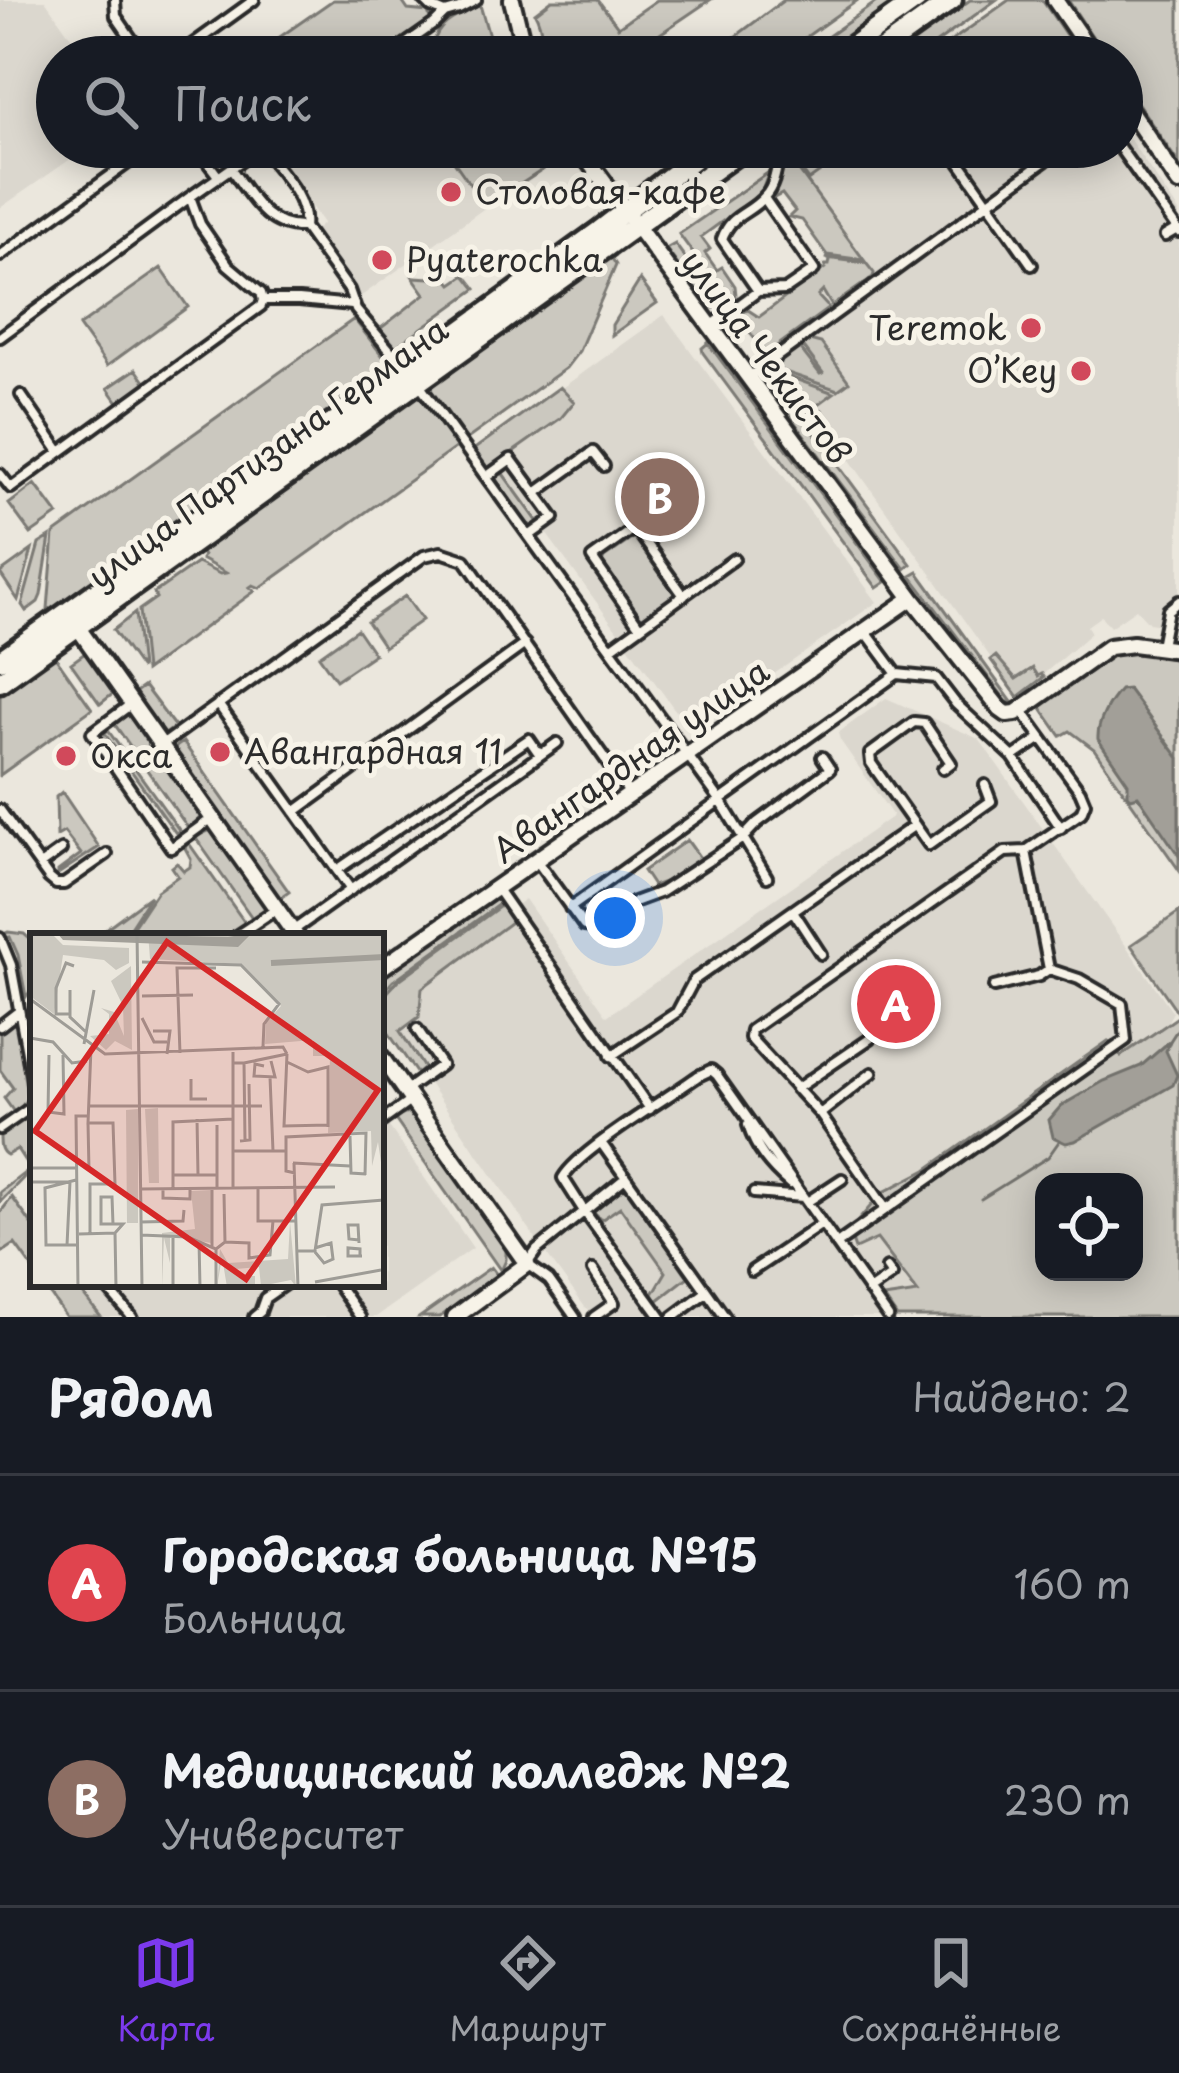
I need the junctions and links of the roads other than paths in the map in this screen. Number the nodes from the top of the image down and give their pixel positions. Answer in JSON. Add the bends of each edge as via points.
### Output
{"nodes":[{"id":1,"x":115,"y":0,"type":"edge"},
{"id":2,"x":254,"y":0,"type":"edge"},
{"id":3,"x":424,"y":0,"type":"edge"},
{"id":4,"x":476,"y":0,"type":"edge"},
{"id":5,"x":512,"y":0,"type":"edge"},
{"id":6,"x":917,"y":0,"type":"edge"},
{"id":7,"x":952,"y":0,"type":"edge"},
{"id":8,"x":1055,"y":0,"type":"edge"},
{"id":9,"x":445,"y":13,"type":"junction"},
{"id":10,"x":130,"y":36,"type":"edge"},
{"id":11,"x":204,"y":36,"type":"edge"},
{"id":12,"x":417,"y":36,"type":"edge"},
{"id":13,"x":521,"y":36,"type":"edge"},
{"id":14,"x":866,"y":36,"type":"edge"},
{"id":15,"x":904,"y":36,"type":"edge"},
{"id":16,"x":1080,"y":36,"type":"edge"},
{"id":17,"x":1143,"y":130,"type":"edge"},
{"id":18,"x":121,"y":168,"type":"edge"},
{"id":19,"x":212,"y":168,"type":"edge"},
{"id":20,"x":277,"y":168,"type":"edge"},
{"id":21,"x":593,"y":168,"type":"edge"},
{"id":22,"x":686,"y":168,"type":"edge"},
{"id":23,"x":712,"y":168,"type":"edge"},
{"id":24,"x":776,"y":168,"type":"edge"},
{"id":25,"x":964,"y":168,"type":"edge"},
{"id":26,"x":1034,"y":168,"type":"edge"},
{"id":27,"x":1134,"y":168,"type":"edge"},
{"id":28,"x":231,"y":169,"type":"joint"},
{"id":29,"x":218,"y":176,"type":"junction"},
{"id":30,"x":1179,"y":183,"type":"edge"},
{"id":31,"x":190,"y":197,"type":"junction"},
{"id":32,"x":764,"y":198,"type":"junction"},
{"id":33,"x":988,"y":202,"type":"junction"},
{"id":34,"x":630,"y":219,"type":"junction"},
{"id":35,"x":304,"y":227,"type":"junction"},
{"id":36,"x":1178,"y":230,"type":"edge"},
{"id":37,"x":1165,"y":236,"type":"dead end"},
{"id":38,"x":0,"y":256,"type":"edge"},
{"id":39,"x":1032,"y":265,"type":"dead end"},
{"id":40,"x":758,"y":291,"type":"junction"},
{"id":41,"x":263,"y":300,"type":"junction"},
{"id":42,"x":352,"y":305,"type":"junction"},
{"id":43,"x":710,"y":327,"type":"junction"},
{"id":44,"x":0,"y":338,"type":"edge"},
{"id":45,"x":412,"y":377,"type":"junction"},
{"id":46,"x":748,"y":378,"type":"junction"},
{"id":47,"x":22,"y":395,"type":"dead end"},
{"id":48,"x":60,"y":452,"type":"junction"},
{"id":49,"x":604,"y":466,"type":"dead end"},
{"id":50,"x":0,"y":473,"type":"edge"},
{"id":51,"x":486,"y":477,"type":"junction"},
{"id":52,"x":536,"y":493,"type":"junction"},
{"id":53,"x":675,"y":499,"type":"dead end"},
{"id":54,"x":634,"y":527,"type":"junction"},
{"id":55,"x":529,"y":536,"type":"junction"},
{"id":56,"x":734,"y":559,"type":"dead end"},
{"id":57,"x":684,"y":596,"type":"junction"},
{"id":58,"x":912,"y":598,"type":"junction"},
{"id":59,"x":1179,"y":602,"type":"edge"},
{"id":60,"x":72,"y":620,"type":"junction"},
{"id":61,"x":640,"y":627,"type":"junction"},
{"id":62,"x":865,"y":631,"type":"junction"},
{"id":63,"x":526,"y":644,"type":"junction"},
{"id":64,"x":1161,"y":647,"type":"junction"},
{"id":65,"x":611,"y":649,"type":"junction"},
{"id":66,"x":1179,"y":650,"type":"edge"},
{"id":67,"x":0,"y":660,"type":"edge"},
{"id":68,"x":897,"y":674,"type":"junction"},
{"id":69,"x":0,"y":682,"type":"edge"},
{"id":70,"x":131,"y":704,"type":"junction"},
{"id":71,"x":218,"y":704,"type":"junction"},
{"id":72,"x":1022,"y":710,"type":"junction"},
{"id":73,"x":1042,"y":737,"type":"junction"},
{"id":74,"x":556,"y":743,"type":"dead end"},
{"id":75,"x":161,"y":746,"type":"junction"},
{"id":76,"x":540,"y":755,"type":"junction"},
{"id":77,"x":688,"y":755,"type":"junction"},
{"id":78,"x":822,"y":757,"type":"dead end"},
{"id":79,"x":1012,"y":757,"type":"junction"},
{"id":80,"x":943,"y":769,"type":"dead end"},
{"id":81,"x":986,"y":785,"type":"dead end"},
{"id":82,"x":630,"y":794,"type":"junction"},
{"id":83,"x":720,"y":800,"type":"junction"},
{"id":84,"x":0,"y":810,"type":"edge"},
{"id":85,"x":295,"y":812,"type":"junction"},
{"id":86,"x":212,"y":818,"type":"junction"},
{"id":87,"x":915,"y":825,"type":"junction"},
{"id":88,"x":1061,"y":829,"type":"junction"},
{"id":89,"x":743,"y":838,"type":"junction"},
{"id":90,"x":61,"y":850,"type":"dead end"},
{"id":91,"x":1026,"y":851,"type":"junction"},
{"id":92,"x":106,"y":854,"type":"dead end"},
{"id":93,"x":536,"y":860,"type":"junction"},
{"id":94,"x":40,"y":865,"type":"junction"},
{"id":95,"x":337,"y":870,"type":"junction"},
{"id":96,"x":767,"y":877,"type":"dead end"},
{"id":97,"x":496,"y":888,"type":"junction"},
{"id":98,"x":351,"y":890,"type":"junction"},
{"id":99,"x":277,"y":908,"type":"junction"},
{"id":100,"x":570,"y":908,"type":"junction"},
{"id":101,"x":793,"y":911,"type":"junction"},
{"id":102,"x":240,"y":933,"type":"edge"},
{"id":103,"x":293,"y":933,"type":"edge"},
{"id":104,"x":295,"y":933,"type":"edge"},
{"id":105,"x":0,"y":938,"type":"edge"},
{"id":106,"x":821,"y":954,"type":"dead end"},
{"id":107,"x":384,"y":966,"type":"edge"},
{"id":108,"x":1049,"y":969,"type":"junction"},
{"id":109,"x":994,"y":987,"type":"dead end"},
{"id":110,"x":19,"y":1012,"type":"junction"},
{"id":111,"x":0,"y":1026,"type":"edge"},
{"id":112,"x":417,"y":1029,"type":"dead end"},
{"id":113,"x":871,"y":1038,"type":"dead end"},
{"id":114,"x":611,"y":1056,"type":"junction"},
{"id":115,"x":384,"y":1061,"type":"edge"},
{"id":116,"x":30,"y":1067,"type":"edge"},
{"id":117,"x":872,"y":1073,"type":"dead end"},
{"id":118,"x":796,"y":1089,"type":"junction"},
{"id":119,"x":408,"y":1095,"type":"junction"},
{"id":120,"x":30,"y":1108,"type":"edge"},
{"id":121,"x":650,"y":1109,"type":"junction"},
{"id":122,"x":820,"y":1114,"type":"junction"},
{"id":123,"x":384,"y":1119,"type":"edge"},
{"id":124,"x":0,"y":1130,"type":"edge"},
{"id":125,"x":602,"y":1144,"type":"junction"},
{"id":126,"x":624,"y":1179,"type":"junction"},
{"id":127,"x":842,"y":1179,"type":"dead end"},
{"id":128,"x":754,"y":1193,"type":"dead end"},
{"id":129,"x":804,"y":1198,"type":"junction"},
{"id":130,"x":886,"y":1209,"type":"junction"},
{"id":131,"x":584,"y":1211,"type":"junction"},
{"id":132,"x":822,"y":1224,"type":"junction"},
{"id":133,"x":842,"y":1241,"type":"dead end"},
{"id":134,"x":527,"y":1264,"type":"junction"},
{"id":135,"x":887,"y":1268,"type":"dead end"},
{"id":136,"x":593,"y":1270,"type":"dead end"},
{"id":137,"x":752,"y":1271,"type":"dead end"},
{"id":138,"x":107,"y":1287,"type":"edge"},
{"id":139,"x":281,"y":1287,"type":"edge"},
{"id":140,"x":339,"y":1287,"type":"edge"},
{"id":141,"x":869,"y":1291,"type":"junction"},
{"id":142,"x":706,"y":1293,"type":"junction"},
{"id":143,"x":132,"y":1317,"type":"edge"},
{"id":144,"x":254,"y":1317,"type":"edge"},
{"id":145,"x":360,"y":1317,"type":"edge"},
{"id":146,"x":455,"y":1317,"type":"edge"},
{"id":147,"x":575,"y":1317,"type":"edge"},
{"id":148,"x":594,"y":1317,"type":"edge"},
{"id":149,"x":662,"y":1317,"type":"edge"},
{"id":150,"x":673,"y":1317,"type":"edge"},
{"id":151,"x":725,"y":1317,"type":"edge"},
{"id":152,"x":888,"y":1317,"type":"edge"}],
"edges":[{"from":1,"to":10,"type":"lane"},
{"from":2,"to":11,"type":"lane"},
{"from":3,"to":9,"type":"lane"},
{"from":4,"to":9,"type":"lane"},
{"from":5,"to":13,"type":"street"},
{"from":6,"to":14,"type":"main road"},
{"from":7,"to":15,"type":"main road"},
{"from":8,"to":16,"type":"street"},
{"from":9,"to":12,"type":"lane"},
{"from":17,"to":30,"type":"street"},
{"from":18,"to":38,"type":"lane"},
{"from":19,"to":29,"type":"lane"},
{"from":20,"to":35,"type":"lane","via":[[301,200]]},
{"from":21,"to":34,"type":"street","name":"улица Чекистов"},
{"from":22,"to":34,"type":"main road","name":"улица Партизана Германа"},
{"from":23,"to":34,"type":"main road","name":"улица Партизана Германа"},
{"from":24,"to":32,"type":"lane"},
{"from":25,"to":33,"type":"lane"},
{"from":26,"to":33,"type":"lane"},
{"from":27,"to":36,"type":"lane"},
{"from":28,"to":29,"type":"lane"},
{"from":28,"to":35,"type":"lane","via":[[266,216]]},
{"from":29,"to":31,"type":"lane"},
{"from":31,"to":41,"type":"lane","via":[[228,266]]},
{"from":31,"to":44,"type":"lane"},
{"from":32,"to":40,"type":"lane","via":[[728,224],[722,239]]},
{"from":32,"to":40,"type":"lane","via":[[814,270],[785,290]]},
{"from":33,"to":39,"type":"lane"},
{"from":33,"to":46,"type":"lane"},
{"from":34,"to":43,"type":"street","name":"улица Чекистов"},
{"from":34,"to":45,"type":"main road","name":"улица Партизана Германа"},
{"from":35,"to":42,"type":"lane"},
{"from":36,"to":37,"type":"lane"},
{"from":40,"to":43,"type":"lane"},
{"from":41,"to":42,"type":"lane"},
{"from":41,"to":48,"type":"lane"},
{"from":42,"to":45,"type":"lane"},
{"from":43,"to":46,"type":"street","name":"улица Чекистов"},
{"from":45,"to":51,"type":"lane"},
{"from":45,"to":60,"type":"main road","name":"улица Партизана Германа"},
{"from":46,"to":58,"type":"street","name":"улица Чекистов"},
{"from":47,"to":48,"type":"lane"},
{"from":48,"to":50,"type":"lane","via":[[10,488]]},
{"from":49,"to":52,"type":"lane","via":[[593,452]]},
{"from":51,"to":52,"type":"lane","via":[[511,459]]},
{"from":51,"to":55,"type":"lane"},
{"from":52,"to":55,"type":"lane","via":[[554,518]]},
{"from":53,"to":54,"type":"lane"},
{"from":54,"to":57,"type":"lane"},
{"from":54,"to":61,"type":"lane","via":[[592,558]]},
{"from":55,"to":65,"type":"lane"},
{"from":56,"to":57,"type":"lane"},
{"from":57,"to":61,"type":"lane"},
{"from":58,"to":62,"type":"street","name":"Авангардная улица"},
{"from":58,"to":72,"type":"street","name":"улица Чекистов","via":[[1000,710]]},
{"from":59,"to":64,"type":"lane","via":[[1168,610]]},
{"from":60,"to":67,"type":"main road","name":"улица Партизана Германа"},
{"from":60,"to":69,"type":"main road","name":"улица Партизана Германа"},
{"from":60,"to":70,"type":"street"},
{"from":61,"to":65,"type":"lane"},
{"from":62,"to":68,"type":"lane"},
{"from":62,"to":77,"type":"street","name":"Авангардная улица"},
{"from":63,"to":71,"type":"lane","via":[[464,560],[441,552],[424,556]]},
{"from":63,"to":82,"type":"lane"},
{"from":63,"to":85,"type":"lane"},
{"from":64,"to":66,"type":"street"},
{"from":64,"to":72,"type":"street","via":[[1108,647]]},
{"from":65,"to":77,"type":"lane"},
{"from":68,"to":79,"type":"lane","via":[[936,678]]},
{"from":68,"to":83,"type":"lane"},
{"from":70,"to":75,"type":"street"},
{"from":70,"to":86,"type":"lane","via":[[92,733],[171,848]]},
{"from":71,"to":75,"type":"lane"},
{"from":71,"to":85,"type":"lane"},
{"from":72,"to":73,"type":"lane"},
{"from":73,"to":79,"type":"lane"},
{"from":73,"to":88,"type":"lane","via":[[1085,803]]},
{"from":74,"to":76,"type":"lane"},
{"from":75,"to":86,"type":"street"},
{"from":76,"to":95,"type":"lane","via":[[529,739]]},
{"from":76,"to":98,"type":"lane"},
{"from":77,"to":82,"type":"street","name":"Авангардная улица"},
{"from":77,"to":83,"type":"lane"},
{"from":78,"to":89,"type":"lane","via":[[830,769],[822,778]]},
{"from":79,"to":88,"type":"lane"},
{"from":80,"to":87,"type":"lane","via":[[951,763],[924,723],[869,754]]},
{"from":81,"to":87,"type":"lane","via":[[991,801],[929,845]]},
{"from":82,"to":93,"type":"street","name":"Авангардная улица"},
{"from":83,"to":89,"type":"lane"},
{"from":83,"to":100,"type":"lane"},
{"from":84,"to":94,"type":"lane"},
{"from":85,"to":95,"type":"lane"},
{"from":86,"to":99,"type":"street"},
{"from":87,"to":101,"type":"lane"},
{"from":88,"to":91,"type":"lane"},
{"from":89,"to":96,"type":"lane"},
{"from":89,"to":100,"type":"lane","via":[[593,927]]},
{"from":90,"to":94,"type":"lane"},
{"from":91,"to":108,"type":"lane"},
{"from":91,"to":118,"type":"lane","via":[[1005,852],[751,1030]]},
{"from":92,"to":94,"type":"lane","via":[[64,884]]},
{"from":93,"to":97,"type":"street","name":"Авангардная улица"},
{"from":93,"to":100,"type":"lane"},
{"from":95,"to":98,"type":"lane"},
{"from":97,"to":107,"type":"street","name":"Авангардная улица"},
{"from":97,"to":114,"type":"lane"},
{"from":98,"to":104,"type":"lane"},
{"from":99,"to":102,"type":"lane"},
{"from":99,"to":103,"type":"street"},
{"from":101,"to":106,"type":"lane"},
{"from":101,"to":114,"type":"lane","via":[[694,980],[676,1012]]},
{"from":105,"to":110,"type":"lane"},
{"from":108,"to":109,"type":"lane"},
{"from":108,"to":130,"type":"lane","via":[[1122,1004],[1126,1040]]},
{"from":110,"to":111,"type":"lane"},
{"from":110,"to":116,"type":"lane"},
{"from":112,"to":119,"type":"lane","via":[[441,1065]]},
{"from":113,"to":118,"type":"lane"},
{"from":114,"to":121,"type":"lane"},
{"from":115,"to":119,"type":"street"},
{"from":117,"to":122,"type":"lane"},
{"from":118,"to":122,"type":"lane"},
{"from":119,"to":123,"type":"lane"},
{"from":119,"to":134,"type":"street"},
{"from":120,"to":124,"type":"lane"},
{"from":121,"to":125,"type":"lane"},
{"from":121,"to":129,"type":"lane","via":[[711,1070],[745,1115],[762,1155]]},
{"from":122,"to":130,"type":"lane"},
{"from":125,"to":126,"type":"lane"},
{"from":125,"to":131,"type":"lane","via":[[563,1178]]},
{"from":126,"to":131,"type":"lane"},
{"from":126,"to":142,"type":"lane"},
{"from":127,"to":129,"type":"lane"},
{"from":128,"to":129,"type":"lane"},
{"from":129,"to":132,"type":"lane"},
{"from":130,"to":133,"type":"lane"},
{"from":131,"to":134,"type":"lane"},
{"from":131,"to":149,"type":"lane"},
{"from":132,"to":137,"type":"lane"},
{"from":132,"to":141,"type":"lane"},
{"from":134,"to":146,"type":"street"},
{"from":134,"to":147,"type":"lane"},
{"from":135,"to":141,"type":"lane","via":[[892,1275]]},
{"from":136,"to":148,"type":"lane","via":[[614,1304]]},
{"from":138,"to":143,"type":"lane"},
{"from":139,"to":144,"type":"lane"},
{"from":140,"to":145,"type":"lane"},
{"from":141,"to":152,"type":"lane"},
{"from":142,"to":150,"type":"lane"},
{"from":142,"to":151,"type":"lane"}]}
